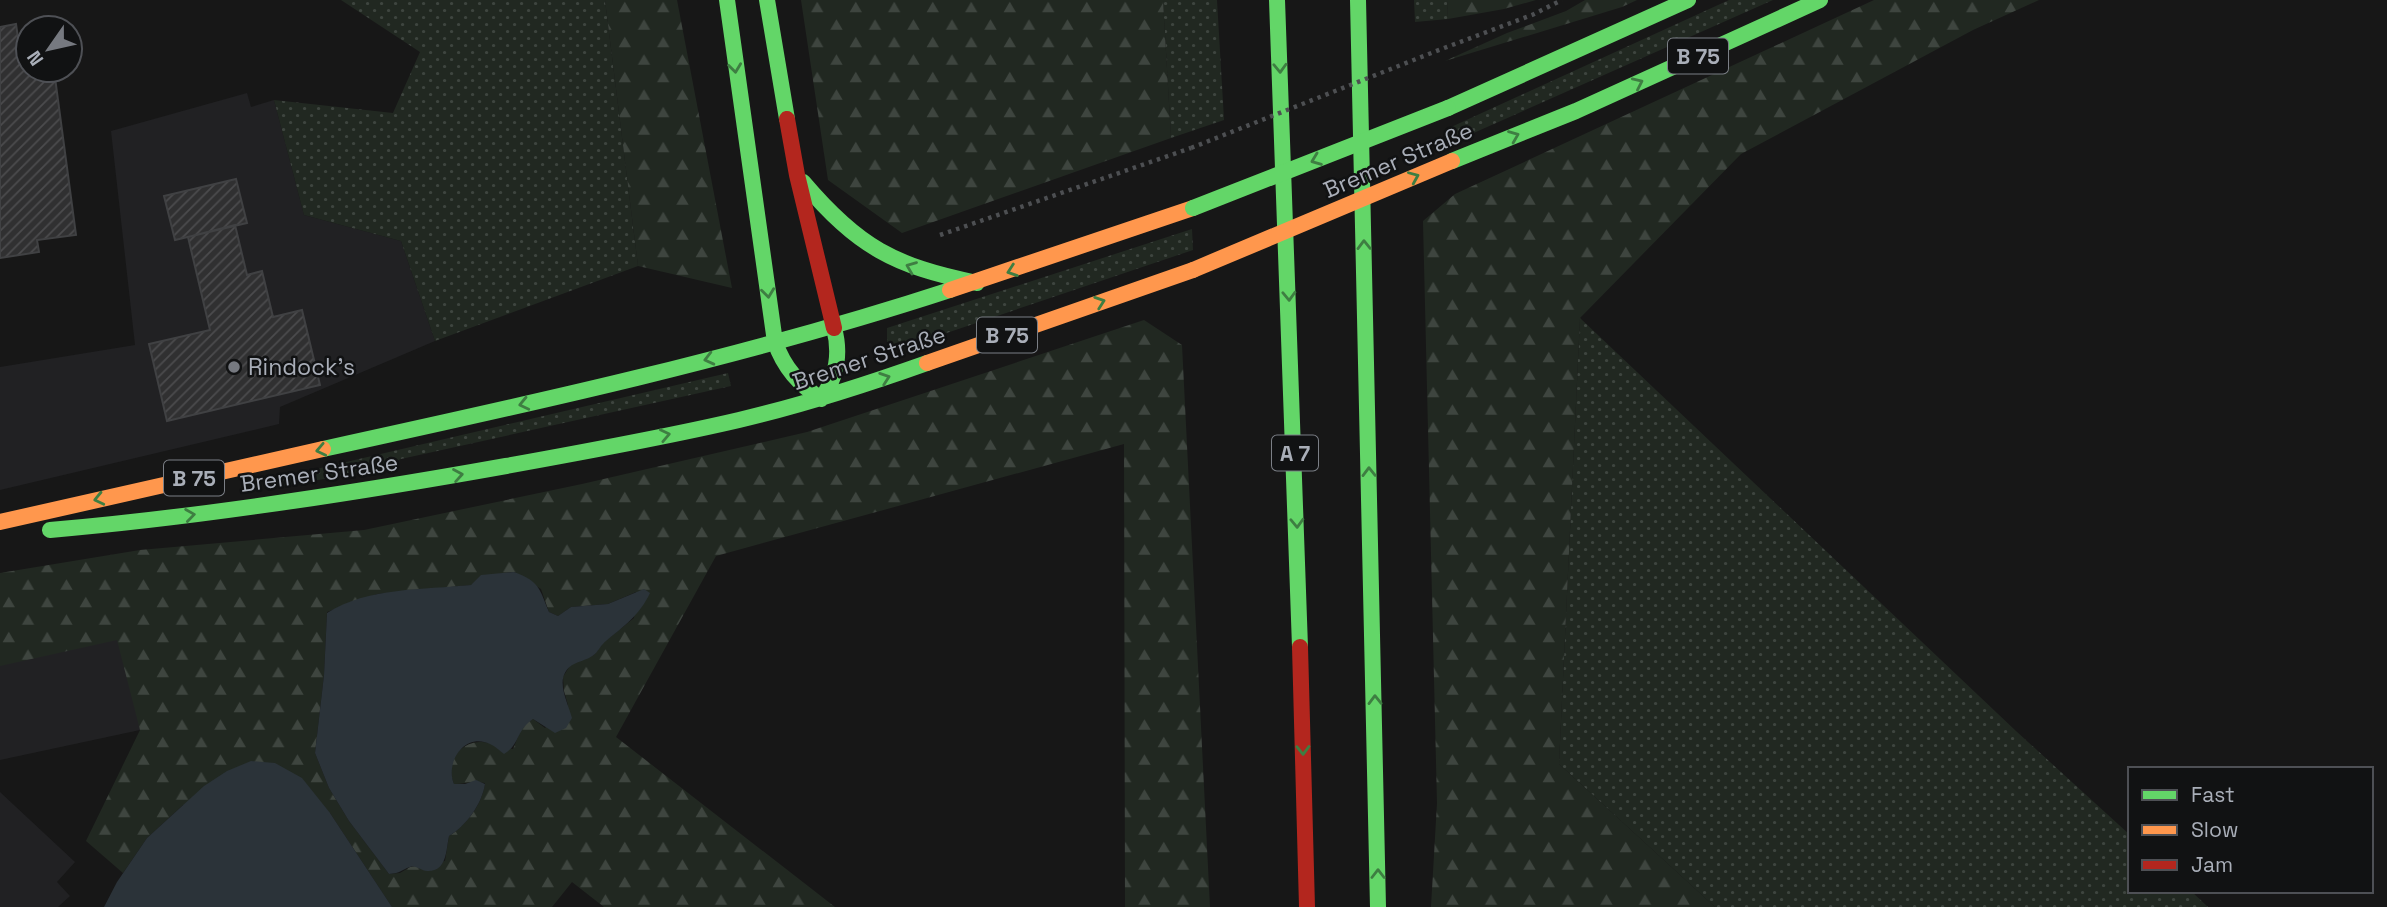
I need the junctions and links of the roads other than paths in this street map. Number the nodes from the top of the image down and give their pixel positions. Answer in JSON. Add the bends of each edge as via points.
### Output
{"nodes":[{"id":1,"x":727,"y":0,"type":"edge"},
{"id":2,"x":767,"y":0,"type":"edge"},
{"id":3,"x":1277,"y":0,"type":"edge"},
{"id":4,"x":1358,"y":0,"type":"edge"},
{"id":5,"x":1688,"y":0,"type":"edge"},
{"id":6,"x":1820,"y":0,"type":"edge"},
{"id":7,"x":797,"y":175,"type":"junction"},
{"id":8,"x":977,"y":283,"type":"junction"},
{"id":9,"x":834,"y":325,"type":"junction"},
{"id":10,"x":775,"y":342,"type":"junction"},
{"id":11,"x":821,"y":398,"type":"junction"},
{"id":12,"x":0,"y":522,"type":"edge"},
{"id":13,"x":0,"y":534,"type":"edge"},
{"id":14,"x":1307,"y":907,"type":"edge"},
{"id":15,"x":1378,"y":907,"type":"edge"}],
"edges":[{"from":1,"to":10,"type":"main road","one_way":true},
{"from":2,"to":7,"type":"main road"},
{"from":3,"to":14,"type":"main road","number":"A 7","one_way":true},
{"from":15,"to":4,"type":"main road","one_way":true},
{"from":5,"to":8,"type":"main road","name":"Bremer Straße","number":"B 75","one_way":true,"bridge":true,"via":[[1448,108],[1193,208]]},
{"from":11,"to":6,"type":"main road","name":"Bremer Straße","number":"B 75","one_way":true,"bridge":true,"via":[[1193,270],[1576,111]]},
{"from":8,"to":7,"type":"main road","one_way":true,"via":[[921,271],[871,249],[837,222]]},
{"from":7,"to":9,"type":"main road"},
{"from":8,"to":9,"type":"main road","name":"Bremer Straße","number":"B 75"},
{"from":9,"to":10,"type":"main road","name":"Bremer Straße","number":"B 75"},
{"from":9,"to":11,"type":"main road","via":[[838,364]]},
{"from":10,"to":11,"type":"main road","via":[[787,370]]},
{"from":10,"to":12,"type":"main road","name":"Bremer Straße","number":"B 75","one_way":true,"via":[[564,395]]},
{"from":13,"to":11,"type":"main road","name":"Bremer Straße","number":"B 75","one_way":true,"via":[[123,524],[390,487],[740,420]]}]}
